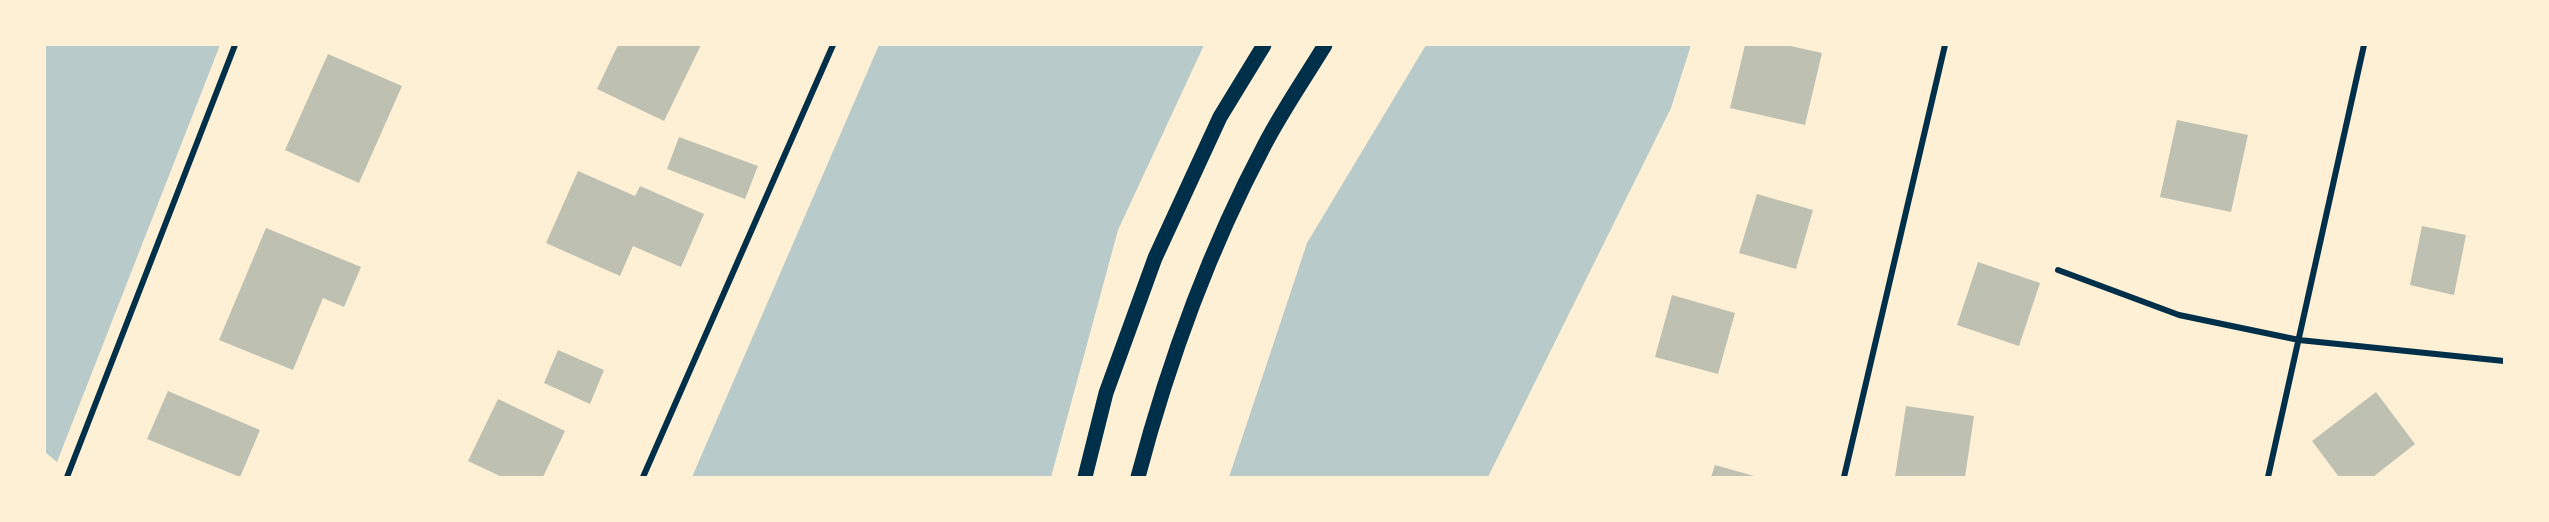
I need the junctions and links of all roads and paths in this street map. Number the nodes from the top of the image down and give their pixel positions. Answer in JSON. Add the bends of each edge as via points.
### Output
{"nodes":[{"id":1,"x":235,"y":45,"type":"edge"},
{"id":2,"x":833,"y":45,"type":"edge"},
{"id":3,"x":1264,"y":45,"type":"edge"},
{"id":4,"x":1325,"y":45,"type":"edge"},
{"id":5,"x":1945,"y":45,"type":"edge"},
{"id":6,"x":2364,"y":45,"type":"edge"},
{"id":7,"x":2058,"y":270,"type":"dead end"},
{"id":8,"x":2299,"y":340,"type":"junction"},
{"id":9,"x":2504,"y":361,"type":"edge"},
{"id":10,"x":67,"y":477,"type":"edge"},
{"id":11,"x":644,"y":477,"type":"edge"},
{"id":12,"x":1085,"y":477,"type":"edge"},
{"id":13,"x":1138,"y":477,"type":"edge"},
{"id":14,"x":1845,"y":477,"type":"edge"},
{"id":15,"x":2268,"y":477,"type":"edge"}],
"edges":[{"from":1,"to":10,"type":"street"},
{"from":2,"to":11,"type":"street"},
{"from":3,"to":12,"type":"main road","via":[[1220,117],[1155,258],[1106,393]]},
{"from":4,"to":13,"type":"main road","via":[[1264,146],[1204,277],[1157,407]]},
{"from":5,"to":14,"type":"street"},
{"from":6,"to":8,"type":"street"},
{"from":7,"to":8,"type":"street","via":[[2179,315]]},
{"from":8,"to":9,"type":"street"},
{"from":8,"to":15,"type":"street"}]}
